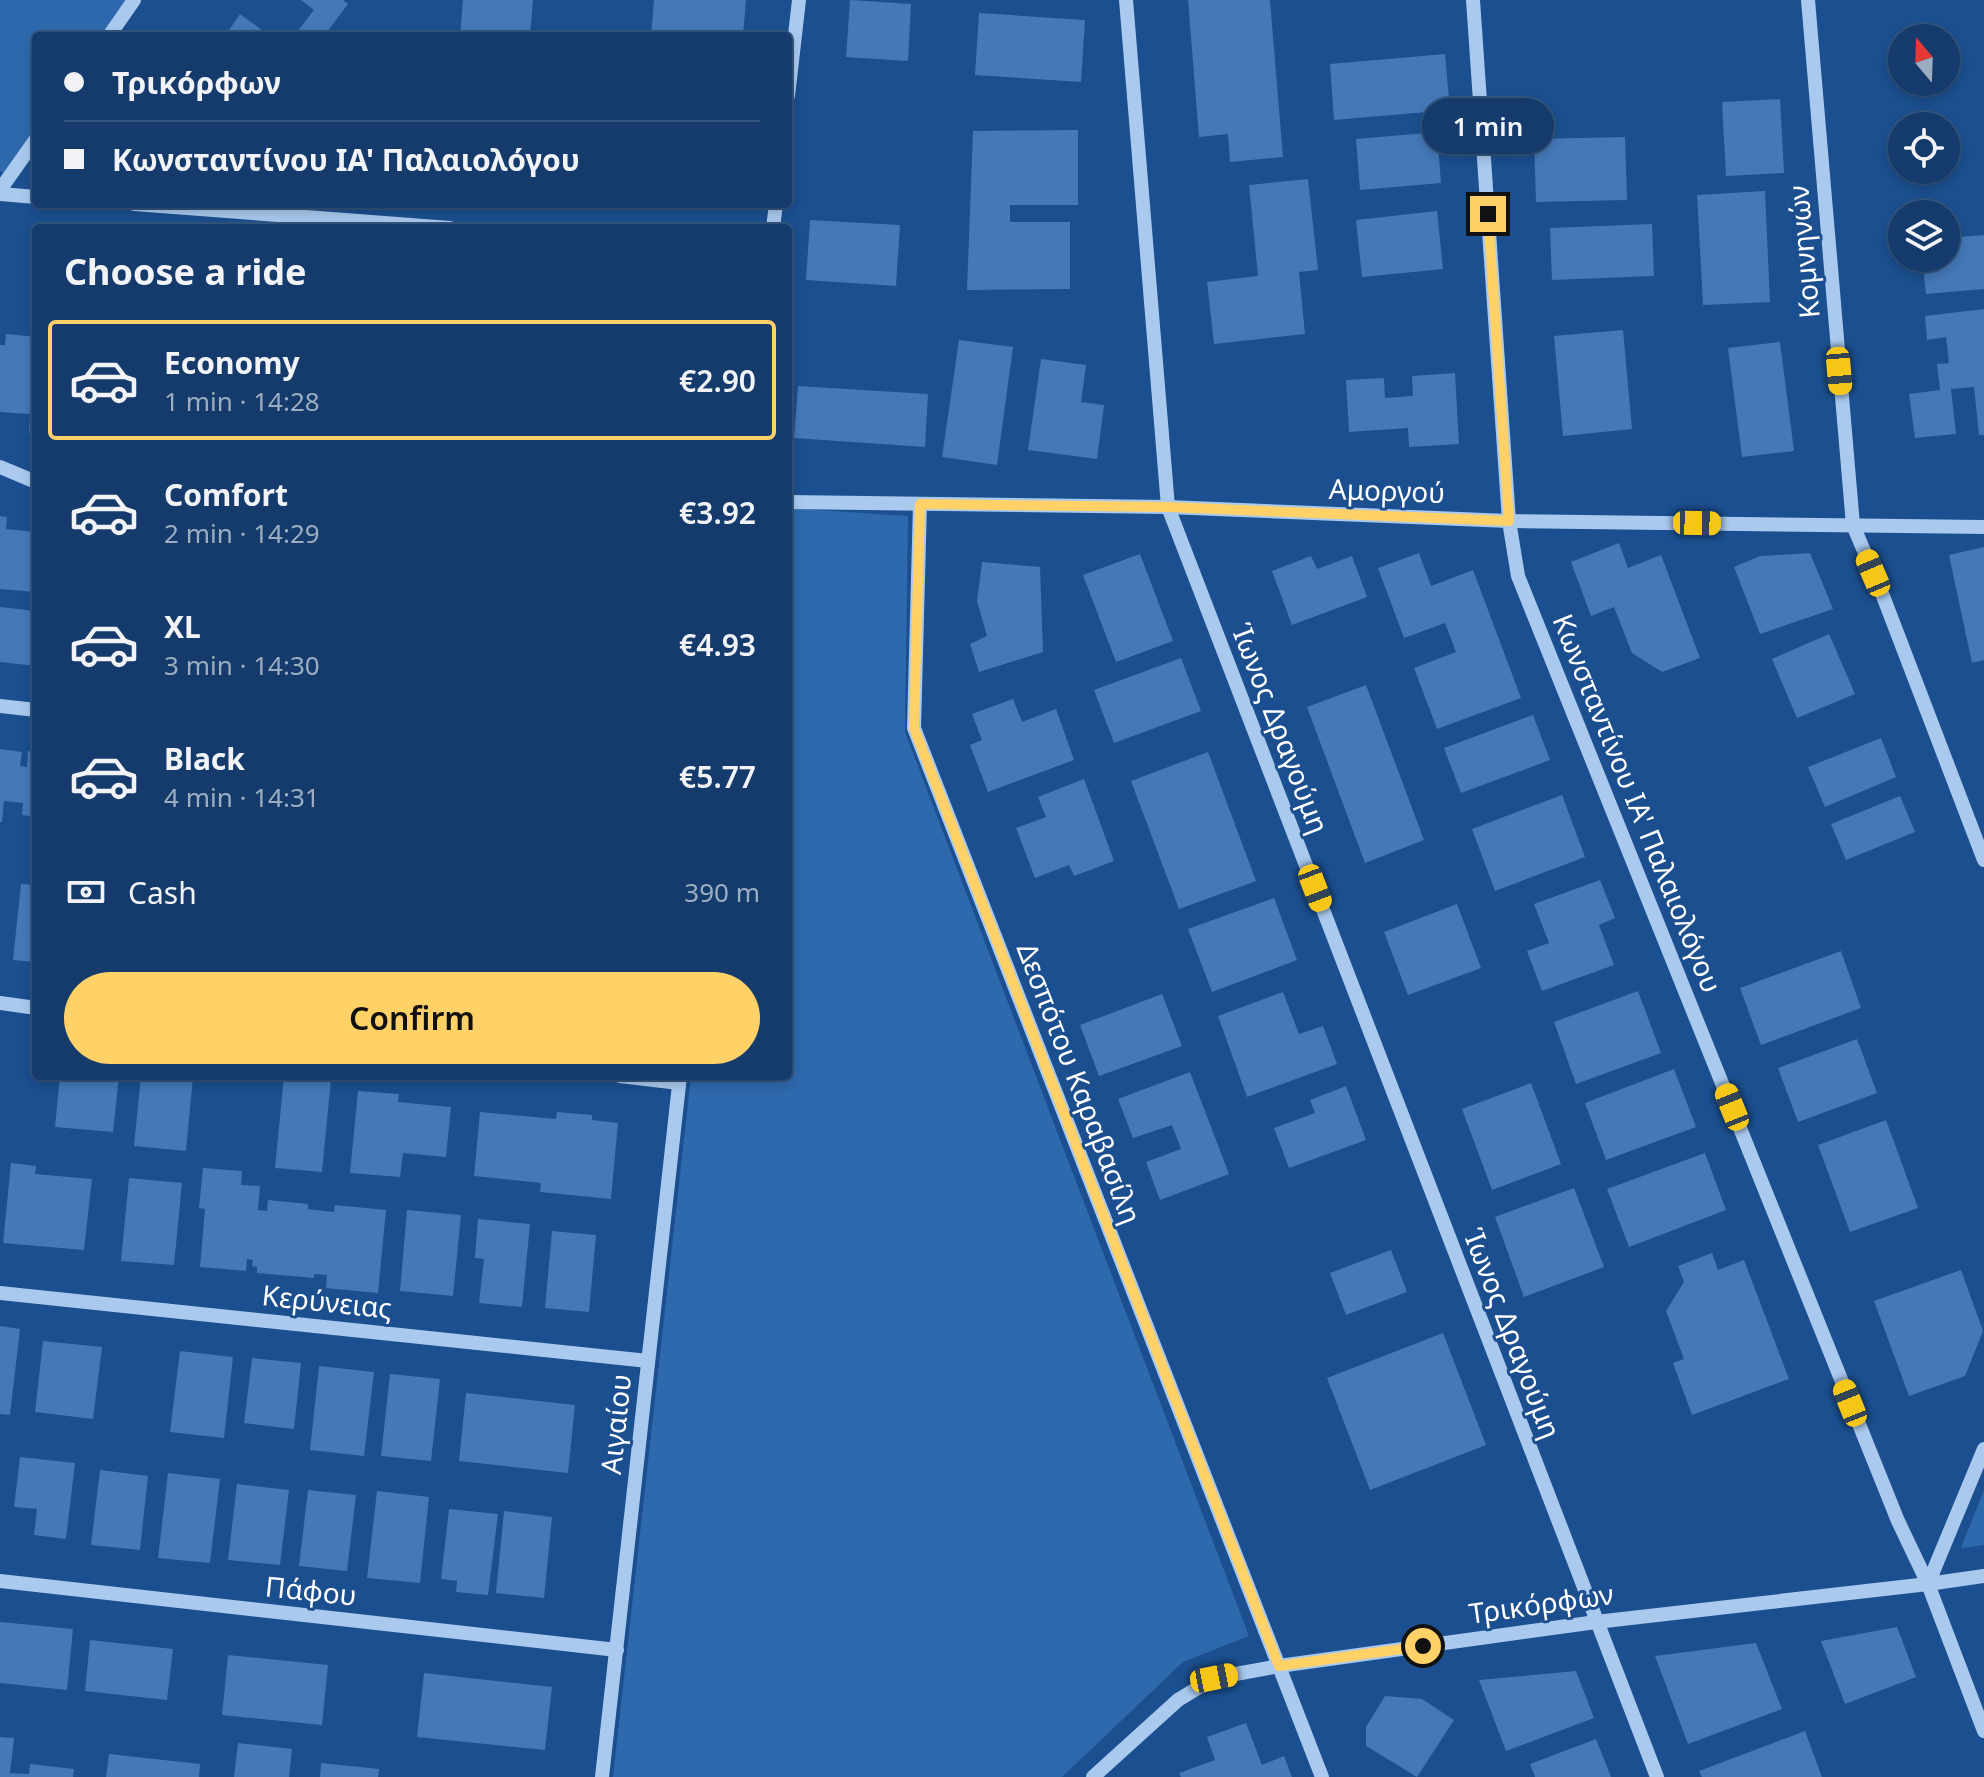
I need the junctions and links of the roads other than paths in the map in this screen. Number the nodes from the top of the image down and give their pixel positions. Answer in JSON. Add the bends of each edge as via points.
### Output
{"nodes":[{"id":1,"x":134,"y":0,"type":"edge"},
{"id":2,"x":799,"y":0,"type":"edge"},
{"id":3,"x":1126,"y":0,"type":"edge"},
{"id":4,"x":1473,"y":0,"type":"edge"},
{"id":5,"x":1808,"y":0,"type":"edge"},
{"id":6,"x":112,"y":32,"type":"edge"},
{"id":7,"x":792,"y":61,"type":"edge"},
{"id":8,"x":32,"y":145,"type":"edge"},
{"id":9,"x":0,"y":192,"type":"edge"},
{"id":10,"x":32,"y":196,"type":"edge"},
{"id":11,"x":187,"y":208,"type":"edge"},
{"id":12,"x":397,"y":224,"type":"edge"},
{"id":13,"x":0,"y":467,"type":"edge"},
{"id":14,"x":32,"y":480,"type":"edge"},
{"id":15,"x":792,"y":502,"type":"edge"},
{"id":16,"x":920,"y":504,"type":"junction"},
{"id":17,"x":1168,"y":507,"type":"junction"},
{"id":18,"x":1509,"y":521,"type":"junction"},
{"id":19,"x":1853,"y":525,"type":"junction"},
{"id":20,"x":1984,"y":527,"type":"edge"},
{"id":21,"x":0,"y":706,"type":"edge"},
{"id":22,"x":32,"y":710,"type":"edge"},
{"id":23,"x":1984,"y":860,"type":"edge"},
{"id":24,"x":0,"y":1003,"type":"edge"},
{"id":25,"x":32,"y":1007,"type":"edge"},
{"id":26,"x":679,"y":1080,"type":"edge"},
{"id":27,"x":0,"y":1293,"type":"edge"},
{"id":28,"x":648,"y":1361,"type":"junction"},
{"id":29,"x":1984,"y":1449,"type":"edge"},
{"id":30,"x":1984,"y":1576,"type":"edge"},
{"id":31,"x":0,"y":1581,"type":"edge"},
{"id":32,"x":1928,"y":1584,"type":"junction"},
{"id":33,"x":1596,"y":1622,"type":"junction"},
{"id":34,"x":617,"y":1650,"type":"junction"},
{"id":35,"x":1279,"y":1666,"type":"junction"},
{"id":36,"x":1984,"y":1731,"type":"edge"},
{"id":37,"x":602,"y":1777,"type":"edge"},
{"id":38,"x":1093,"y":1777,"type":"edge"},
{"id":39,"x":1322,"y":1777,"type":"edge"},
{"id":40,"x":1657,"y":1777,"type":"edge"}],
"edges":[{"from":1,"to":6,"type":"street"},
{"from":2,"to":7,"type":"street"},
{"from":3,"to":17,"type":"street","name":"Ίωνος Δραγούμη"},
{"from":4,"to":18,"type":"street","name":"Κωνσταντίνου ΙΑ' Παλαιολόγου"},
{"from":5,"to":19,"type":"street","name":"Κοµνηνών"},
{"from":8,"to":9,"type":"street"},
{"from":9,"to":10,"type":"street"},
{"from":11,"to":12,"type":"street"},
{"from":13,"to":14,"type":"street"},
{"from":15,"to":16,"type":"street","name":"Αμοργού"},
{"from":16,"to":17,"type":"street","name":"Αμοργού"},
{"from":16,"to":35,"type":"street","name":"Δεσπότου Καραβασίλη","via":[[914,728]]},
{"from":17,"to":18,"type":"street","name":"Αμοργού"},
{"from":17,"to":33,"type":"street","name":"Ίωνος Δραγούμη"},
{"from":18,"to":19,"type":"street","name":"Αμοργού"},
{"from":18,"to":32,"type":"street","name":"Κωνσταντίνου ΙΑ' Παλαιολόγου","via":[[1518,576]]},
{"from":19,"to":20,"type":"street","name":"Αμοργού"},
{"from":19,"to":23,"type":"street","name":"Κοµνηνών"},
{"from":21,"to":22,"type":"street"},
{"from":24,"to":25,"type":"street"},
{"from":26,"to":28,"type":"street","name":"Αιγαίου"},
{"from":27,"to":28,"type":"street","name":"Κερύνειας"},
{"from":28,"to":34,"type":"street","name":"Αιγαίου"},
{"from":29,"to":32,"type":"street"},
{"from":30,"to":32,"type":"street","name":"Τρικόρφων"},
{"from":31,"to":34,"type":"street","name":"Πάφου"},
{"from":32,"to":33,"type":"street","name":"Τρικόρφων"},
{"from":32,"to":36,"type":"street","name":"Κωνσταντίνου ΙΑ' Παλαιολόγου"},
{"from":33,"to":35,"type":"street","name":"Τρικόρφων"},
{"from":33,"to":40,"type":"street","name":"Ίωνος Δραγούμη"},
{"from":34,"to":37,"type":"street","name":"Αιγαίου"},
{"from":35,"to":38,"type":"street","name":"Τρικόρφων","via":[[1214,1678],[1178,1700]]},
{"from":35,"to":39,"type":"street","name":"Δεσπότου Καραβασίλη"}]}
